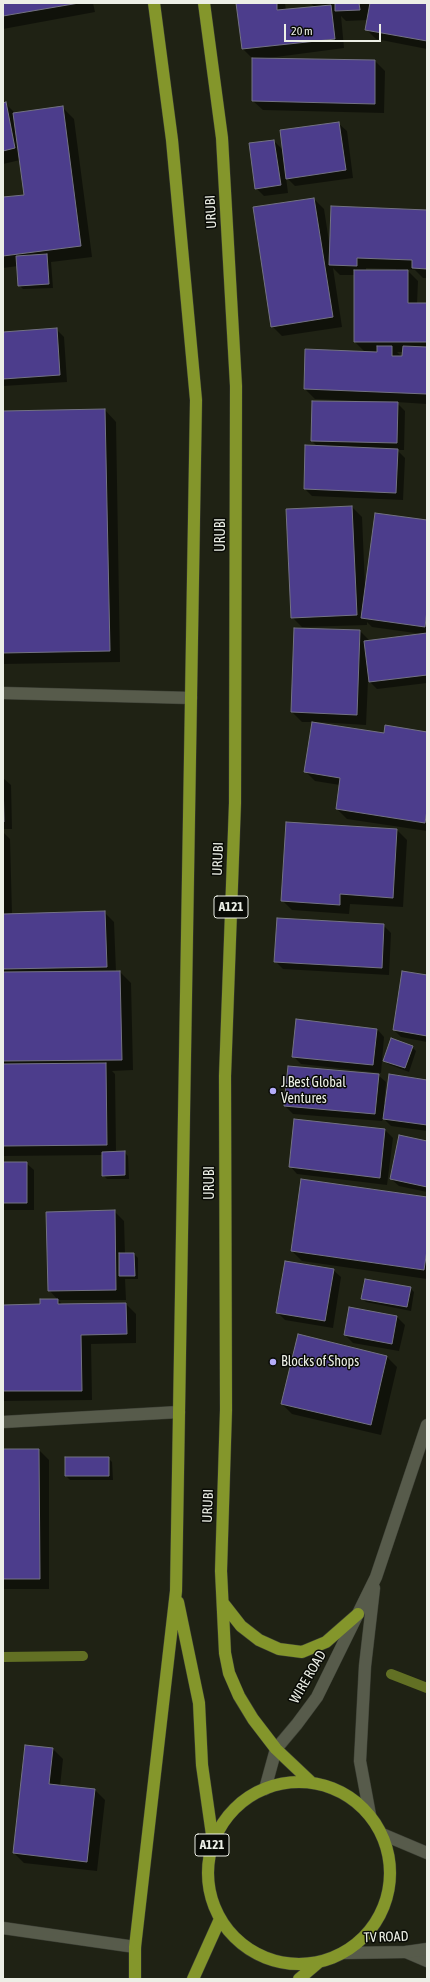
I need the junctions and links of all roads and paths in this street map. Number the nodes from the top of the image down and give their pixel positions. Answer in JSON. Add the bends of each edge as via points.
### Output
{"nodes":[{"id":1,"x":154,"y":3,"type":"edge"},
{"id":2,"x":204,"y":3,"type":"edge"},
{"id":3,"x":3,"y":693,"type":"edge"},
{"id":4,"x":191,"y":698,"type":"junction"},
{"id":5,"x":179,"y":1412,"type":"junction"},
{"id":6,"x":3,"y":1422,"type":"edge"},
{"id":7,"x":427,"y":1425,"type":"edge"},
{"id":8,"x":376,"y":1577,"type":"junction"},
{"id":9,"x":176,"y":1591,"type":"junction"},
{"id":10,"x":223,"y":1603,"type":"junction"},
{"id":11,"x":358,"y":1614,"type":"junction"},
{"id":12,"x":276,"y":1749,"type":"junction"},
{"id":13,"x":312,"y":1783,"type":"junction"},
{"id":14,"x":265,"y":1789,"type":"junction"},
{"id":15,"x":370,"y":1815,"type":"junction"},
{"id":16,"x":382,"y":1834,"type":"junction"},
{"id":17,"x":213,"y":1842,"type":"junction"},
{"id":18,"x":427,"y":1853,"type":"edge"},
{"id":19,"x":220,"y":1919,"type":"junction"},
{"id":20,"x":3,"y":1928,"type":"edge"},
{"id":21,"x":135,"y":1947,"type":"junction"},
{"id":22,"x":427,"y":1949,"type":"edge"},
{"id":23,"x":406,"y":1952,"type":"junction"},
{"id":24,"x":345,"y":1953,"type":"junction"},
{"id":25,"x":427,"y":1961,"type":"edge"},
{"id":26,"x":319,"y":1962,"type":"junction"},
{"id":27,"x":135,"y":1979,"type":"edge"},
{"id":28,"x":193,"y":1979,"type":"edge"},
{"id":29,"x":299,"y":1979,"type":"edge"}],
"edges":[{"from":1,"to":4,"type":"highway","name":"URUBI","number":"A121","via":[[172,140],[196,400]]},
{"from":2,"to":10,"type":"highway","name":"URUBI","number":"A121","via":[[222,138],[236,386],[235,803],[225,1076],[226,1410],[221,1571]]},
{"from":3,"to":4,"type":"street"},
{"from":4,"to":5,"type":"highway","name":"URUBI","number":"A121"},
{"from":5,"to":6,"type":"street"},
{"from":5,"to":9,"type":"highway","name":"URUBI","number":"A121"},
{"from":7,"to":8,"type":"street","name":"WIRE ROAD"},
{"from":8,"to":11,"type":"street","name":"WIRE ROAD"},
{"from":8,"to":15,"type":"street","name":"WIRE ROAD","via":[[364,1666],[360,1761]]},
{"from":9,"to":17,"type":"highway","number":"A121","via":[[199,1702],[202,1764]]},
{"from":9,"to":21,"type":"highway","number":"A121"},
{"from":10,"to":11,"type":"highway","via":[[241,1626],[259,1640],[279,1649],[302,1652],[326,1642]]},
{"from":10,"to":12,"type":"highway","name":"URUBI","number":"A121","via":[[225,1653],[229,1673],[253,1719]]},
{"from":11,"to":12,"type":"street","name":"WIRE ROAD","via":[[317,1697]]},
{"from":12,"to":13,"type":"highway","name":"URUBI","number":"A121"},
{"from":12,"to":14,"type":"street","name":"WIRE ROAD"},
{"from":13,"to":14,"type":"highway","number":"A121","via":[[290,1782]]},
{"from":13,"to":15,"type":"highway","number":"A121","via":[[334,1789],[353,1800]]},
{"from":14,"to":17,"type":"highway","number":"A121","via":[[242,1801],[225,1819]]},
{"from":15,"to":16,"type":"highway","number":"A121"},
{"from":16,"to":18,"type":"street"},
{"from":16,"to":24,"type":"highway","number":"A121","via":[[391,1867],[387,1901],[371,1930]]},
{"from":17,"to":19,"type":"highway","number":"A121","via":[[208,1868],[210,1894]]},
{"from":19,"to":26,"type":"highway","number":"A121","via":[[238,1941],[262,1956],[290,1964]]},
{"from":19,"to":28,"type":"highway"},
{"from":20,"to":21,"type":"street"},
{"from":21,"to":27,"type":"highway","number":"A121"},
{"from":22,"to":23,"type":"street","name":"TV ROAD"},
{"from":23,"to":24,"type":"street","name":"TV ROAD"},
{"from":23,"to":25,"type":"street"},
{"from":24,"to":26,"type":"highway","number":"A121"},
{"from":26,"to":29,"type":"highway","number":"A121"}]}
